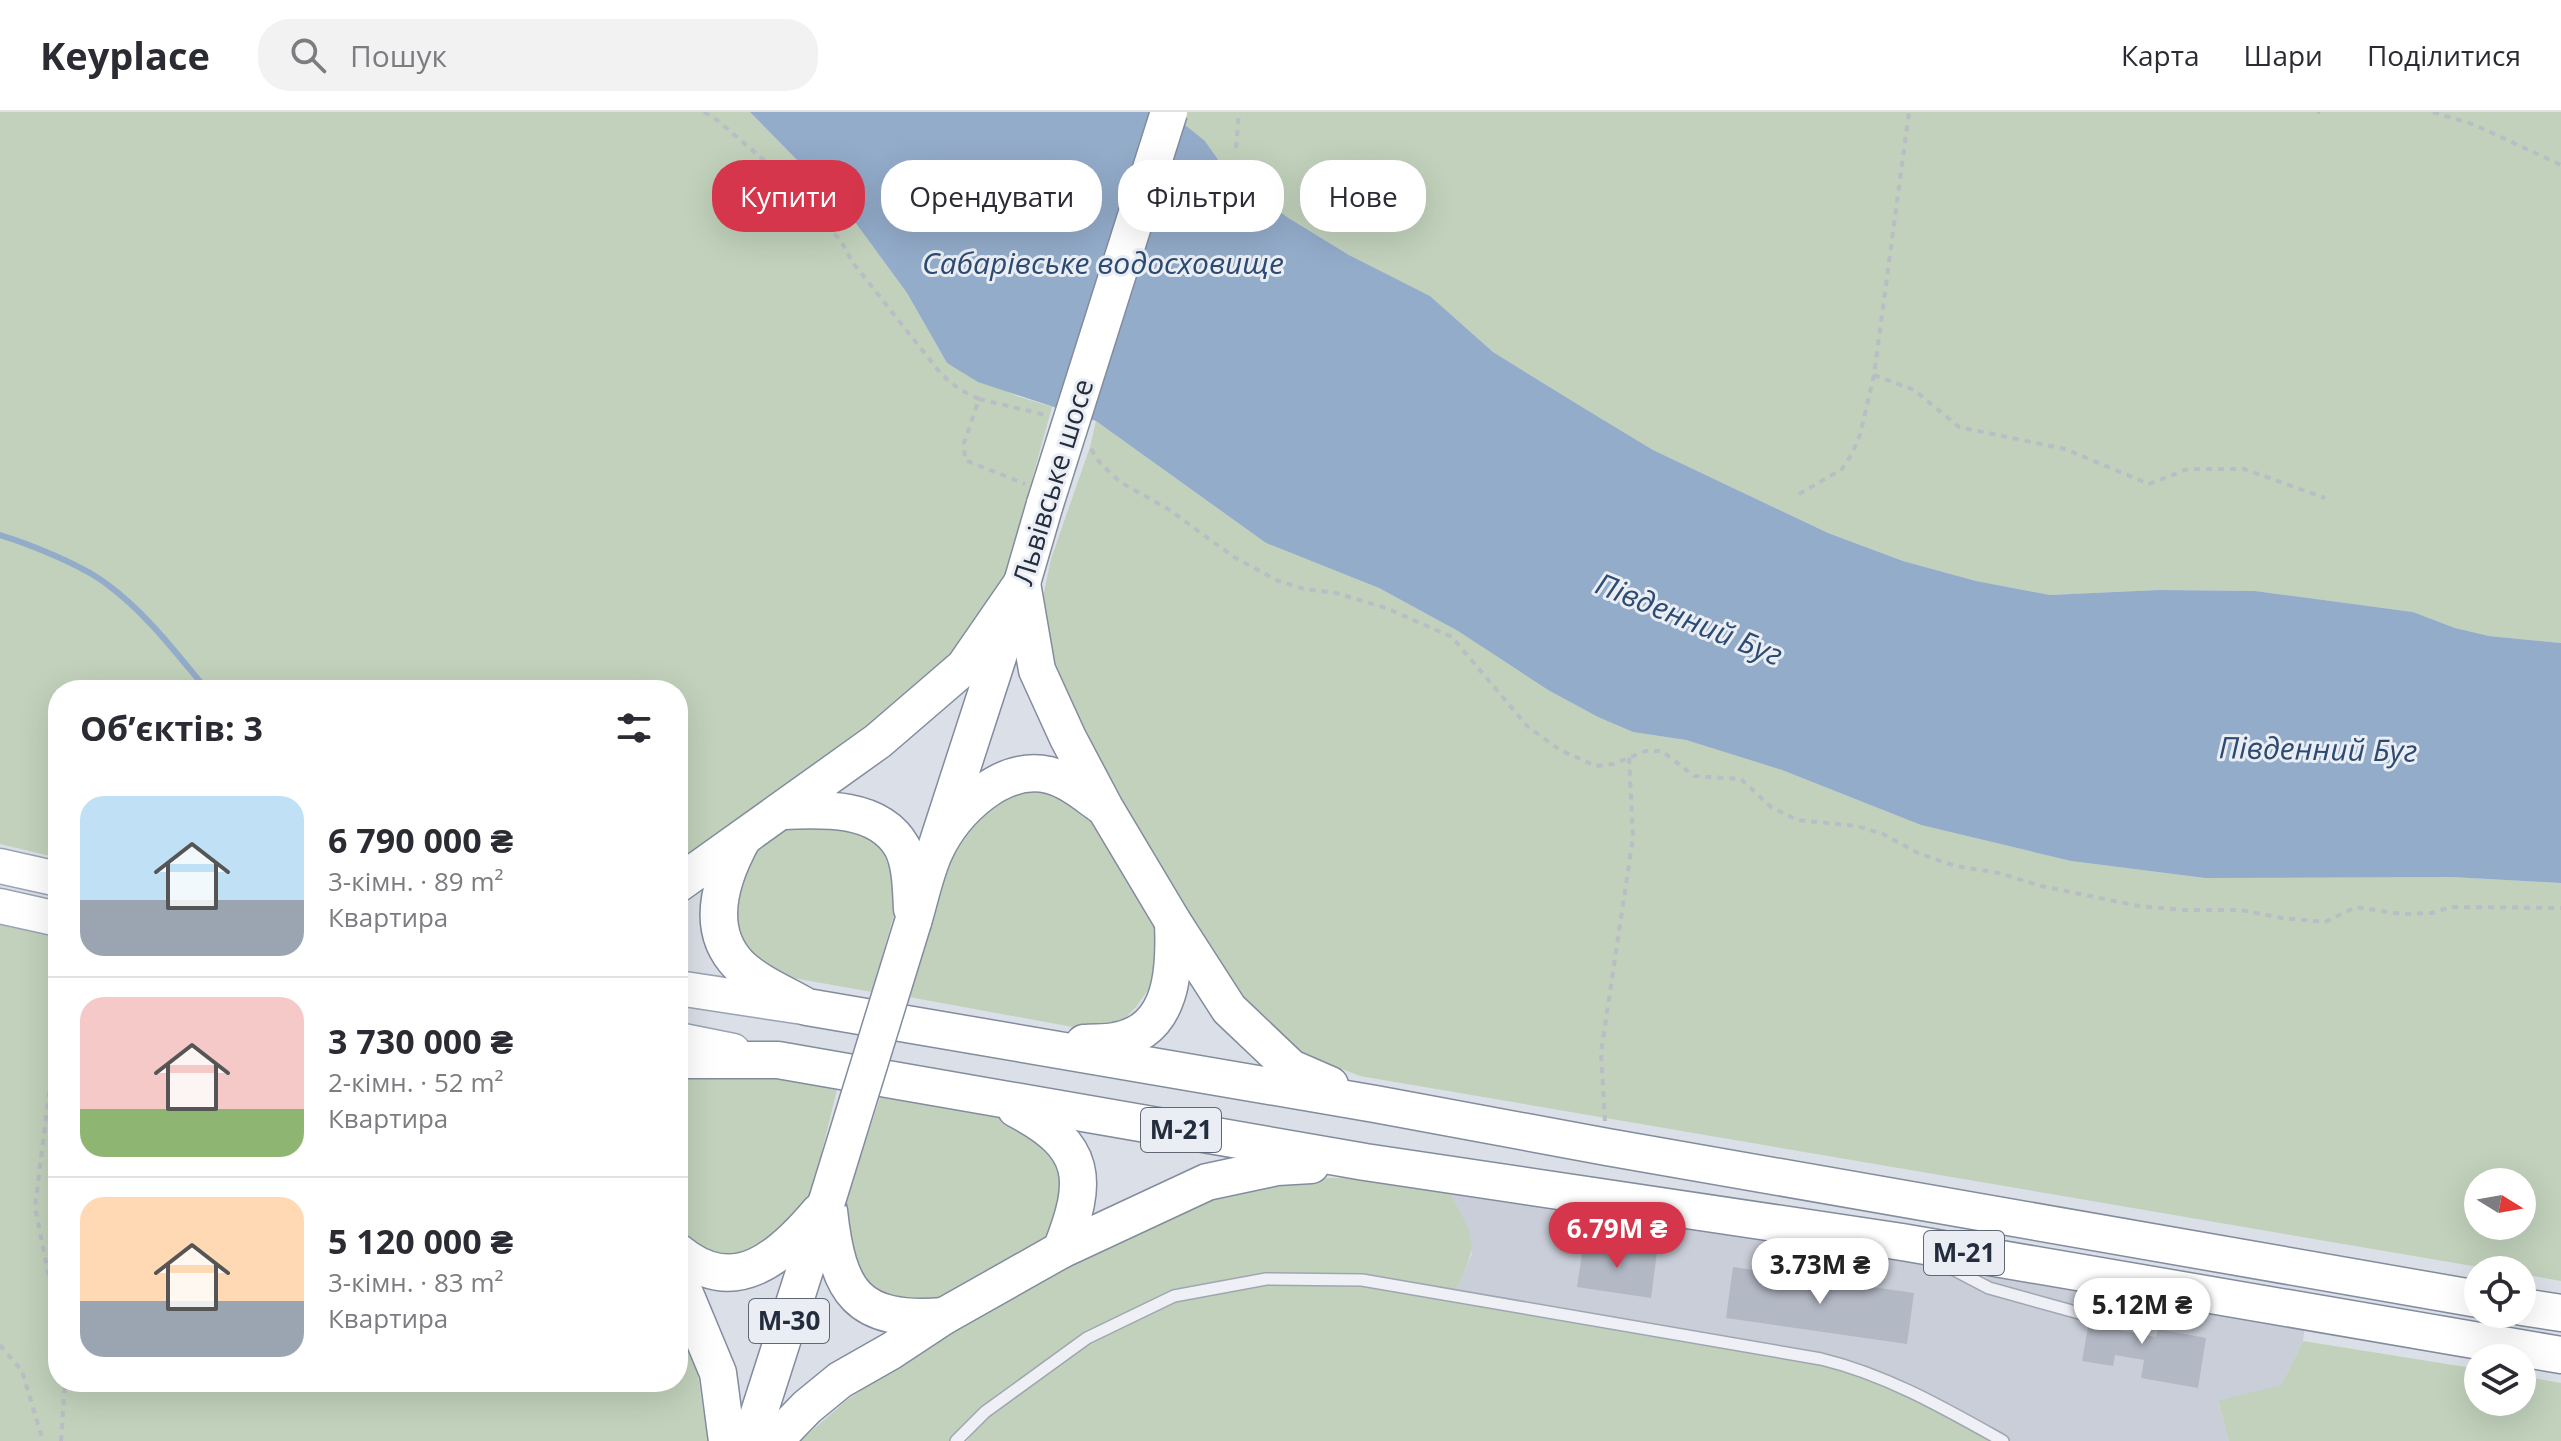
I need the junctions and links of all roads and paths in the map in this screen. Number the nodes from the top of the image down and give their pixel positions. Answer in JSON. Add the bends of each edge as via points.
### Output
{"nodes":[{"id":1,"x":704,"y":112,"type":"edge"},
{"id":2,"x":1169,"y":112,"type":"edge"},
{"id":3,"x":1239,"y":112,"type":"edge"},
{"id":4,"x":1909,"y":112,"type":"edge"},
{"id":5,"x":2433,"y":112,"type":"edge"},
{"id":6,"x":1236,"y":148,"type":"dead end"},
{"id":7,"x":2561,"y":165,"type":"edge"},
{"id":8,"x":1874,"y":375,"type":"junction"},
{"id":9,"x":979,"y":399,"type":"junction"},
{"id":10,"x":1053,"y":417,"type":"dead end"},
{"id":11,"x":1092,"y":439,"type":"dead end"},
{"id":12,"x":1799,"y":494,"type":"dead end"},
{"id":13,"x":1038,"y":496,"type":"junction"},
{"id":14,"x":2325,"y":498,"type":"dead end"},
{"id":15,"x":1022,"y":583,"type":"junction"},
{"id":16,"x":1629,"y":757,"type":"junction"},
{"id":17,"x":1105,"y":808,"type":"junction"},
{"id":18,"x":782,"y":811,"type":"junction"},
{"id":19,"x":743,"y":838,"type":"junction"},
{"id":20,"x":935,"y":851,"type":"junction"},
{"id":21,"x":0,"y":866,"type":"edge"},
{"id":22,"x":48,"y":877,"type":"edge"},
{"id":23,"x":688,"y":877,"type":"edge"},
{"id":24,"x":0,"y":906,"type":"edge"},
{"id":25,"x":2561,"y":908,"type":"edge"},
{"id":26,"x":48,"y":917,"type":"edge"},
{"id":27,"x":913,"y":922,"type":"junction"},
{"id":28,"x":1173,"y":922,"type":"junction"},
{"id":29,"x":688,"y":989,"type":"edge"},
{"id":30,"x":807,"y":1007,"type":"junction"},
{"id":31,"x":688,"y":1042,"type":"edge"},
{"id":32,"x":1021,"y":1044,"type":"junction"},
{"id":33,"x":688,"y":1058,"type":"edge"},
{"id":34,"x":778,"y":1060,"type":"junction"},
{"id":35,"x":997,"y":1099,"type":"junction"},
{"id":36,"x":48,"y":1101,"type":"edge"},
{"id":37,"x":1375,"y":1104,"type":"junction"},
{"id":38,"x":1607,"y":1147,"type":"junction"},
{"id":39,"x":1365,"y":1162,"type":"junction"},
{"id":40,"x":827,"y":1201,"type":"junction"},
{"id":41,"x":1902,"y":1242,"type":"junction"},
{"id":42,"x":1061,"y":1250,"type":"junction"},
{"id":43,"x":688,"y":1259,"type":"edge"},
{"id":44,"x":48,"y":1272,"type":"edge"},
{"id":45,"x":2464,"y":1297,"type":"edge"},
{"id":46,"x":2236,"y":1299,"type":"junction"},
{"id":47,"x":688,"y":1301,"type":"edge"},
{"id":48,"x":2536,"y":1309,"type":"edge"},
{"id":49,"x":2561,"y":1313,"type":"edge"},
{"id":50,"x":944,"y":1316,"type":"junction"},
{"id":51,"x":2090,"y":1316,"type":"dead end"},
{"id":52,"x":2121,"y":1321,"type":"dead end"},
{"id":53,"x":0,"y":1345,"type":"edge"},
{"id":54,"x":2561,"y":1355,"type":"edge"},
{"id":55,"x":64,"y":1392,"type":"edge"},
{"id":56,"x":43,"y":1441,"type":"edge"},
{"id":57,"x":61,"y":1441,"type":"edge"},
{"id":58,"x":727,"y":1441,"type":"edge"},
{"id":59,"x":750,"y":1441,"type":"edge"},
{"id":60,"x":774,"y":1441,"type":"edge"},
{"id":61,"x":956,"y":1441,"type":"edge"},
{"id":62,"x":2003,"y":1441,"type":"edge"}],
"edges":[{"from":1,"to":9,"type":"path","via":[[779,173],[814,218],[840,239],[942,375]]},
{"from":2,"to":13,"type":"highway","name":"Львівське шосе","number":"М-21","bridge":true},
{"from":3,"to":6,"type":"path"},
{"from":4,"to":8,"type":"path"},
{"from":5,"to":7,"type":"path","via":[[2475,125]]},
{"from":8,"to":12,"type":"path","via":[[1852,454],[1842,469]]},
{"from":8,"to":14,"type":"path","via":[[1914,390],[1959,427],[2065,449],[2149,484],[2188,469],[2244,469]]},
{"from":9,"to":10,"type":"path"},
{"from":9,"to":13,"type":"path","via":[[964,443],[965,460]]},
{"from":11,"to":16,"type":"path","via":[[1090,447],[1100,463],[1120,482],[1234,557],[1304,589],[1386,608],[1452,637],[1527,726],[1560,750],[1596,766]]},
{"from":13,"to":15,"type":"highway","name":"Львівське шосе","number":"М-21"},
{"from":15,"to":17,"type":"highway","number":"М-21","via":[[1037,670]]},
{"from":15,"to":18,"type":"highway","via":[[964,667],[878,741]]},
{"from":15,"to":20,"type":"highway","name":"Львівське шосе","number":"М-21"},
{"from":16,"to":25,"type":"path","via":[[1662,751],[1694,776],[1741,779],[1771,807],[1797,820],[1857,826],[1955,866],[2139,906],[2241,910],[2325,922],[2356,907],[2401,914],[2451,907]]},
{"from":16,"to":38,"type":"path","via":[[1633,837],[1601,1053]]},
{"from":17,"to":20,"type":"highway","via":[[1049,775],[1015,776],[971,800]]},
{"from":17,"to":28,"type":"highway","number":"М-21"},
{"from":18,"to":19,"type":"highway"},
{"from":18,"to":27,"type":"highway","via":[[855,814],[883,827],[902,847]]},
{"from":19,"to":23,"type":"highway"},
{"from":19,"to":30,"type":"highway","via":[[719,893],[722,934],[739,964]]},
{"from":20,"to":27,"type":"highway","number":"М-21"},
{"from":21,"to":22,"type":"main road"},
{"from":24,"to":26,"type":"main road"},
{"from":27,"to":40,"type":"highway","number":"М-21","bridge":true},
{"from":28,"to":32,"type":"highway","via":[[1173,977],[1160,1011],[1147,1025],[1115,1042]]},
{"from":28,"to":37,"type":"highway","number":"М-21","via":[[1229,1009],[1291,1068]]},
{"from":29,"to":30,"type":"main road"},
{"from":30,"to":32,"type":"highway"},
{"from":31,"to":34,"type":"main road"},
{"from":32,"to":37,"type":"highway"},
{"from":33,"to":34,"type":"highway","number":"М-21"},
{"from":34,"to":35,"type":"highway","number":"М-21"},
{"from":35,"to":39,"type":"highway","number":"М-21"},
{"from":35,"to":42,"type":"highway","via":[[1045,1125],[1073,1158],[1078,1174],[1076,1214]]},
{"from":36,"to":44,"type":"path","via":[[35,1207]]},
{"from":37,"to":38,"type":"highway","number":"М-21"},
{"from":38,"to":45,"type":"highway","number":"М-21"},
{"from":39,"to":41,"type":"highway","number":"М-21"},
{"from":39,"to":42,"type":"highway","via":[[1277,1167],[1207,1182]]},
{"from":40,"to":43,"type":"highway","number":"М-21","via":[[793,1244],[753,1268],[717,1271]]},
{"from":40,"to":50,"type":"highway","via":[[833,1253],[859,1300],[898,1316]]},
{"from":40,"to":59,"type":"highway","number":"М-30"},
{"from":41,"to":46,"type":"highway","number":"М-21"},
{"from":41,"to":51,"type":"lane","via":[[1989,1288]]},
{"from":42,"to":50,"type":"highway"},
{"from":46,"to":52,"type":"lane"},
{"from":46,"to":54,"type":"highway","number":"М-21"},
{"from":47,"to":58,"type":"highway","via":[[718,1373]]},
{"from":48,"to":49,"type":"highway"},
{"from":50,"to":60,"type":"highway","via":[[840,1380]]},
{"from":53,"to":56,"type":"path","via":[[22,1371]]},
{"from":55,"to":57,"type":"path"},
{"from":61,"to":62,"type":"lane","via":[[985,1412],[1087,1338],[1174,1296],[1266,1279],[1362,1280],[1821,1359],[1899,1385]]}]}
